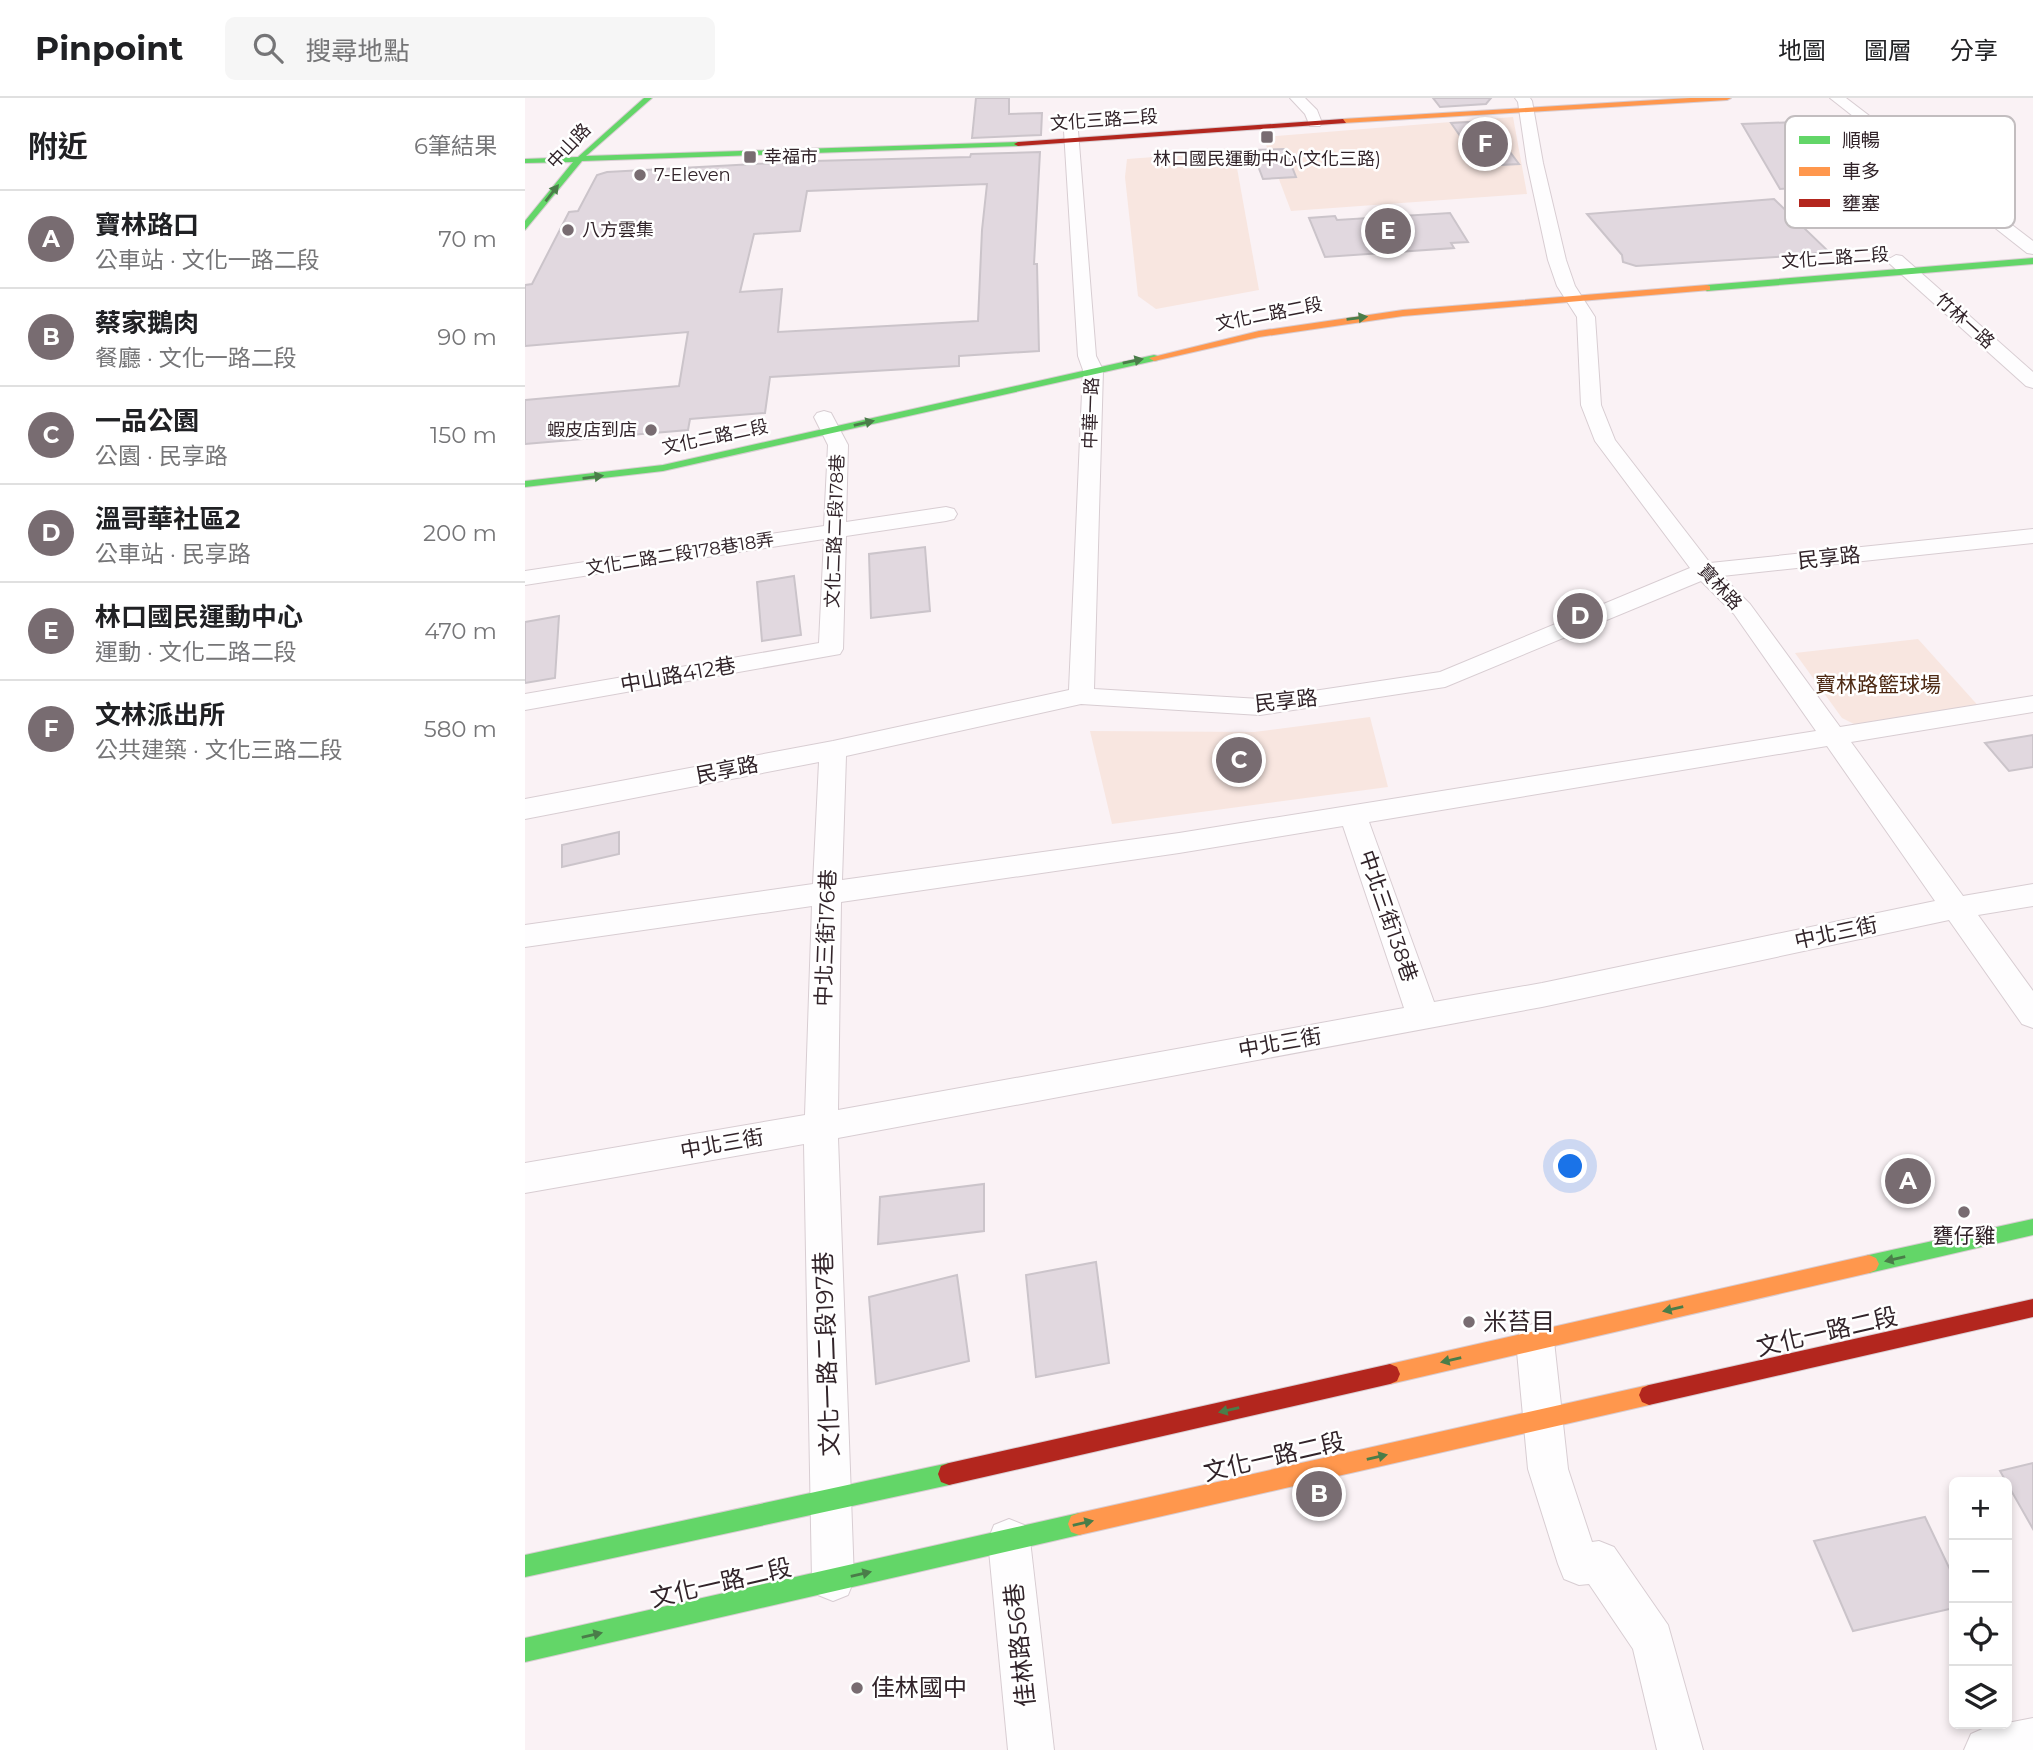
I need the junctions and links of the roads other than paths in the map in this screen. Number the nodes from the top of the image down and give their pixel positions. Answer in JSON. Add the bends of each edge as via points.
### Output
{"nodes":[{"id":1,"x":628,"y":98,"type":"edge"},
{"id":2,"x":648,"y":98,"type":"edge"},
{"id":3,"x":1297,"y":98,"type":"edge"},
{"id":4,"x":1580,"y":98,"type":"edge"},
{"id":5,"x":1727,"y":98,"type":"edge"},
{"id":6,"x":1837,"y":98,"type":"edge"},
{"id":7,"x":1611,"y":102,"type":"edge"},
{"id":8,"x":1524,"y":103,"type":"edge"},
{"id":9,"x":1860,"y":116,"type":"edge"},
{"id":10,"x":1313,"y":118,"type":"junction"},
{"id":11,"x":1071,"y":137,"type":"junction"},
{"id":12,"x":525,"y":151,"type":"edge"},
{"id":13,"x":583,"y":154,"type":"junction"},
{"id":14,"x":559,"y":155,"type":"junction"},
{"id":15,"x":525,"y":161,"type":"edge"},
{"id":16,"x":540,"y":180,"type":"dead end"},
{"id":17,"x":525,"y":228,"type":"edge"},
{"id":18,"x":2006,"y":228,"type":"edge"},
{"id":19,"x":2033,"y":249,"type":"edge"},
{"id":20,"x":2033,"y":261,"type":"edge"},
{"id":21,"x":1903,"y":266,"type":"junction"},
{"id":22,"x":1569,"y":292,"type":"junction"},
{"id":23,"x":1094,"y":357,"type":"junction"},
{"id":24,"x":1035,"y":368,"type":"dead end"},
{"id":25,"x":2033,"y":382,"type":"edge"},
{"id":26,"x":828,"y":424,"type":"junction"},
{"id":27,"x":525,"y":467,"type":"edge"},
{"id":28,"x":525,"y":484,"type":"edge"},
{"id":29,"x":946,"y":513,"type":"dead end"},
{"id":30,"x":836,"y":529,"type":"junction"},
{"id":31,"x":2033,"y":536,"type":"edge"},
{"id":32,"x":1704,"y":571,"type":"junction"},
{"id":33,"x":525,"y":578,"type":"edge"},
{"id":34,"x":831,"y":649,"type":"joint"},
{"id":35,"x":1081,"y":696,"type":"junction"},
{"id":36,"x":525,"y":702,"type":"edge"},
{"id":37,"x":2033,"y":704,"type":"edge"},
{"id":38,"x":1832,"y":737,"type":"junction"},
{"id":39,"x":833,"y":750,"type":"junction"},
{"id":40,"x":525,"y":809,"type":"edge"},
{"id":41,"x":1353,"y":815,"type":"junction"},
{"id":42,"x":827,"y":893,"type":"junction"},
{"id":43,"x":2033,"y":895,"type":"edge"},
{"id":44,"x":1955,"y":908,"type":"junction"},
{"id":45,"x":525,"y":936,"type":"edge"},
{"id":46,"x":2033,"y":1015,"type":"edge"},
{"id":47,"x":1423,"y":1017,"type":"junction"},
{"id":48,"x":821,"y":1127,"type":"junction"},
{"id":49,"x":525,"y":1178,"type":"edge"},
{"id":50,"x":2033,"y":1227,"type":"edge"},
{"id":51,"x":2033,"y":1308,"type":"edge"},
{"id":52,"x":1535,"y":1340,"type":"junction"},
{"id":53,"x":1542,"y":1420,"type":"junction"},
{"id":54,"x":831,"y":1501,"type":"junction"},
{"id":55,"x":1009,"y":1540,"type":"junction"},
{"id":56,"x":525,"y":1566,"type":"edge"},
{"id":57,"x":833,"y":1580,"type":"junction"},
{"id":58,"x":525,"y":1650,"type":"edge"},
{"id":59,"x":2033,"y":1741,"type":"edge"},
{"id":60,"x":1031,"y":1750,"type":"edge"},
{"id":61,"x":1680,"y":1750,"type":"edge"},
{"id":62,"x":1987,"y":1750,"type":"edge"}],
"edges":[{"from":1,"to":14,"type":"street","name":"中山路"},
{"from":2,"to":13,"type":"street","name":"中山路"},
{"from":3,"to":10,"type":"street"},
{"from":4,"to":8,"type":"street","name":"文化三路二段"},
{"from":5,"to":7,"type":"street","name":"文化三路二段"},
{"from":6,"to":9,"type":"street"},
{"from":7,"to":8,"type":"street","name":"文化三路二段"},
{"from":8,"to":10,"type":"street","name":"文化三路二段"},
{"from":8,"to":22,"type":"street","name":"寶林路","via":[[1554,248]]},
{"from":10,"to":11,"type":"street","name":"文化三路二段"},
{"from":11,"to":13,"type":"street","name":"文化三路二段"},
{"from":11,"to":23,"type":"street","name":"中華一路"},
{"from":12,"to":14,"type":"street","name":"文化三路二段"},
{"from":13,"to":14,"type":"street","name":"文化三路二段"},
{"from":17,"to":13,"type":"street","name":"中山路","one_way":true},
{"from":14,"to":15,"type":"street","name":"文化三路二段"},
{"from":14,"to":16,"type":"street","name":"中山路"},
{"from":18,"to":19,"type":"street"},
{"from":19,"to":21,"type":"street","name":"文化二路二段"},
{"from":20,"to":21,"type":"street","name":"文化二路二段"},
{"from":21,"to":22,"type":"street","name":"文化二路二段"},
{"from":21,"to":25,"type":"street","name":"竹林一路"},
{"from":23,"to":22,"type":"street","name":"文化二路二段","one_way":true},
{"from":22,"to":23,"type":"street","name":"文化二路二段","via":[[1348,305]]},
{"from":22,"to":32,"type":"street","name":"寶林路","via":[[1585,317],[1591,405],[1605,441]]},
{"from":26,"to":23,"type":"street","name":"文化二路二段","one_way":true},
{"from":23,"to":35,"type":"street","name":"中華一路"},
{"from":24,"to":26,"type":"street","name":"文化二路二段"},
{"from":26,"to":27,"type":"street","name":"文化二路二段","via":[[668,451]]},
{"from":28,"to":26,"type":"street","name":"文化二路二段","one_way":true,"via":[[663,468]]},
{"from":26,"to":30,"type":"street","name":"文化二路二段178巷","via":[[838,445]]},
{"from":29,"to":30,"type":"street","name":"文化二路二段178巷18弄"},
{"from":30,"to":33,"type":"street","name":"文化二路二段178巷18弄"},
{"from":30,"to":34,"type":"street","name":"文化二路二段178巷"},
{"from":31,"to":32,"type":"street","name":"民享路"},
{"from":32,"to":35,"type":"street","name":"民享路","via":[[1445,680],[1260,707]]},
{"from":32,"to":38,"type":"street","name":"寶林路","via":[[1742,609]]},
{"from":34,"to":36,"type":"street","name":"中山路412巷"},
{"from":35,"to":39,"type":"street","name":"民享路"},
{"from":37,"to":38,"type":"street"},
{"from":38,"to":41,"type":"street"},
{"from":38,"to":44,"type":"street","name":"寶林路"},
{"from":39,"to":40,"type":"street","name":"民享路"},
{"from":39,"to":42,"type":"street","name":"中北三街176巷"},
{"from":41,"to":42,"type":"street"},
{"from":41,"to":47,"type":"street","name":"中北三街138巷"},
{"from":42,"to":45,"type":"street"},
{"from":42,"to":48,"type":"street","name":"中北三街176巷"},
{"from":43,"to":44,"type":"street","name":"中北三街"},
{"from":44,"to":46,"type":"street","name":"寶林路"},
{"from":44,"to":47,"type":"street","name":"中北三街"},
{"from":47,"to":48,"type":"street","name":"中北三街"},
{"from":48,"to":49,"type":"street","name":"中北三街"},
{"from":48,"to":54,"type":"street","name":"文化一路二段197巷"},
{"from":50,"to":52,"type":"street","one_way":true},
{"from":51,"to":53,"type":"street","name":"文化一路二段"},
{"from":52,"to":53,"type":"street"},
{"from":52,"to":54,"type":"street","one_way":true},
{"from":55,"to":53,"type":"street","name":"文化一路二段","one_way":true},
{"from":53,"to":61,"type":"street","via":[[1548,1469],[1579,1564],[1599,1562],[1653,1640]]},
{"from":54,"to":56,"type":"street"},
{"from":54,"to":57,"type":"street","name":"文化一路二段197巷"},
{"from":57,"to":55,"type":"street","name":"文化一路二段","one_way":true},
{"from":55,"to":60,"type":"street","name":"佳林路56巷"},
{"from":58,"to":57,"type":"street","name":"文化一路二段","one_way":true},
{"from":59,"to":62,"type":"street"}]}
